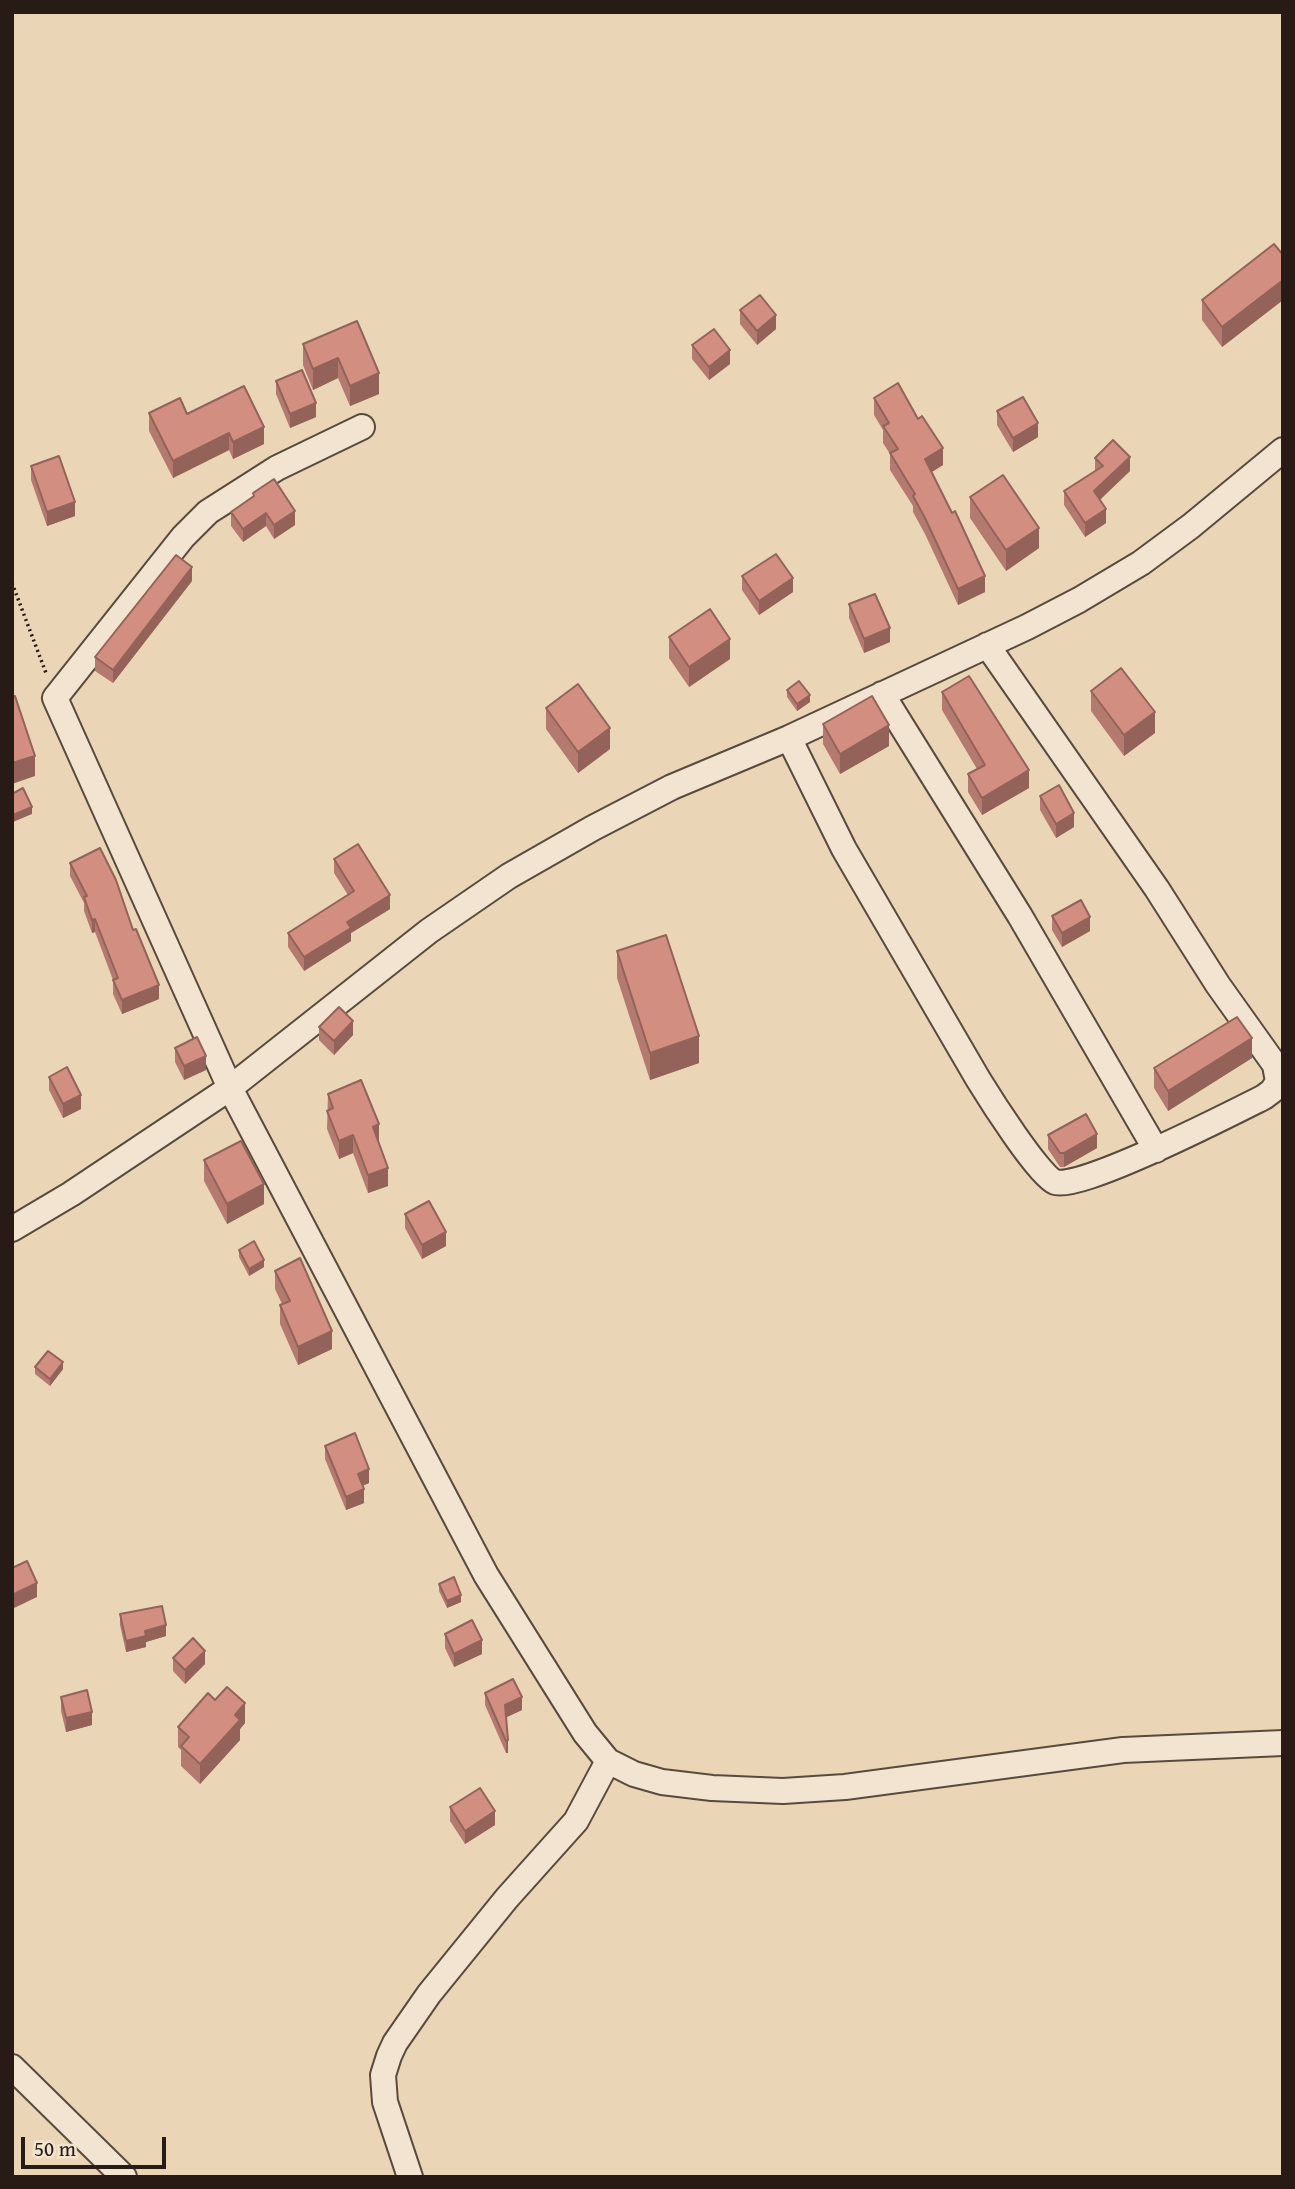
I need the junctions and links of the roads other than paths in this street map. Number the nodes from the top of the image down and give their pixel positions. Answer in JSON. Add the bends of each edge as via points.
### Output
{"nodes":[{"id":1,"x":362,"y":427,"type":"dead end"},
{"id":2,"x":1283,"y":450,"type":"edge"},
{"id":3,"x":987,"y":645,"type":"junction"},
{"id":4,"x":882,"y":694,"type":"junction"},
{"id":5,"x":789,"y":738,"type":"junction"},
{"id":6,"x":230,"y":1088,"type":"junction"},
{"id":7,"x":1156,"y":1150,"type":"junction"},
{"id":8,"x":12,"y":1229,"type":"edge"},
{"id":9,"x":1283,"y":1743,"type":"edge"},
{"id":10,"x":608,"y":1761,"type":"junction"},
{"id":11,"x":12,"y":2067,"type":"edge"},
{"id":12,"x":124,"y":2177,"type":"edge"},
{"id":13,"x":410,"y":2177,"type":"edge"}],
"edges":[{"from":1,"to":6,"type":"street","via":[[277,468],[208,512],[55,698]]},
{"from":2,"to":3,"type":"street","via":[[1141,563],[1079,600]]},
{"from":3,"to":4,"type":"street"},
{"from":3,"to":7,"type":"street","via":[[1275,1065],[1278,1082],[1264,1097]]},
{"from":4,"to":5,"type":"street"},
{"from":4,"to":7,"type":"street","via":[[1020,916]]},
{"from":5,"to":6,"type":"street","via":[[672,787],[509,876],[429,931]]},
{"from":5,"to":7,"type":"street","via":[[881,915],[1001,1116],[1040,1169],[1055,1182],[1071,1182]]},
{"from":6,"to":8,"type":"street"},
{"from":6,"to":10,"type":"street","via":[[486,1575],[585,1733]]},
{"from":9,"to":10,"type":"street","via":[[1124,1750],[783,1791],[662,1782]]},
{"from":10,"to":13,"type":"street","via":[[576,1821],[429,1994],[392,2049],[383,2075],[385,2102]]},
{"from":11,"to":12,"type":"street"}]}
